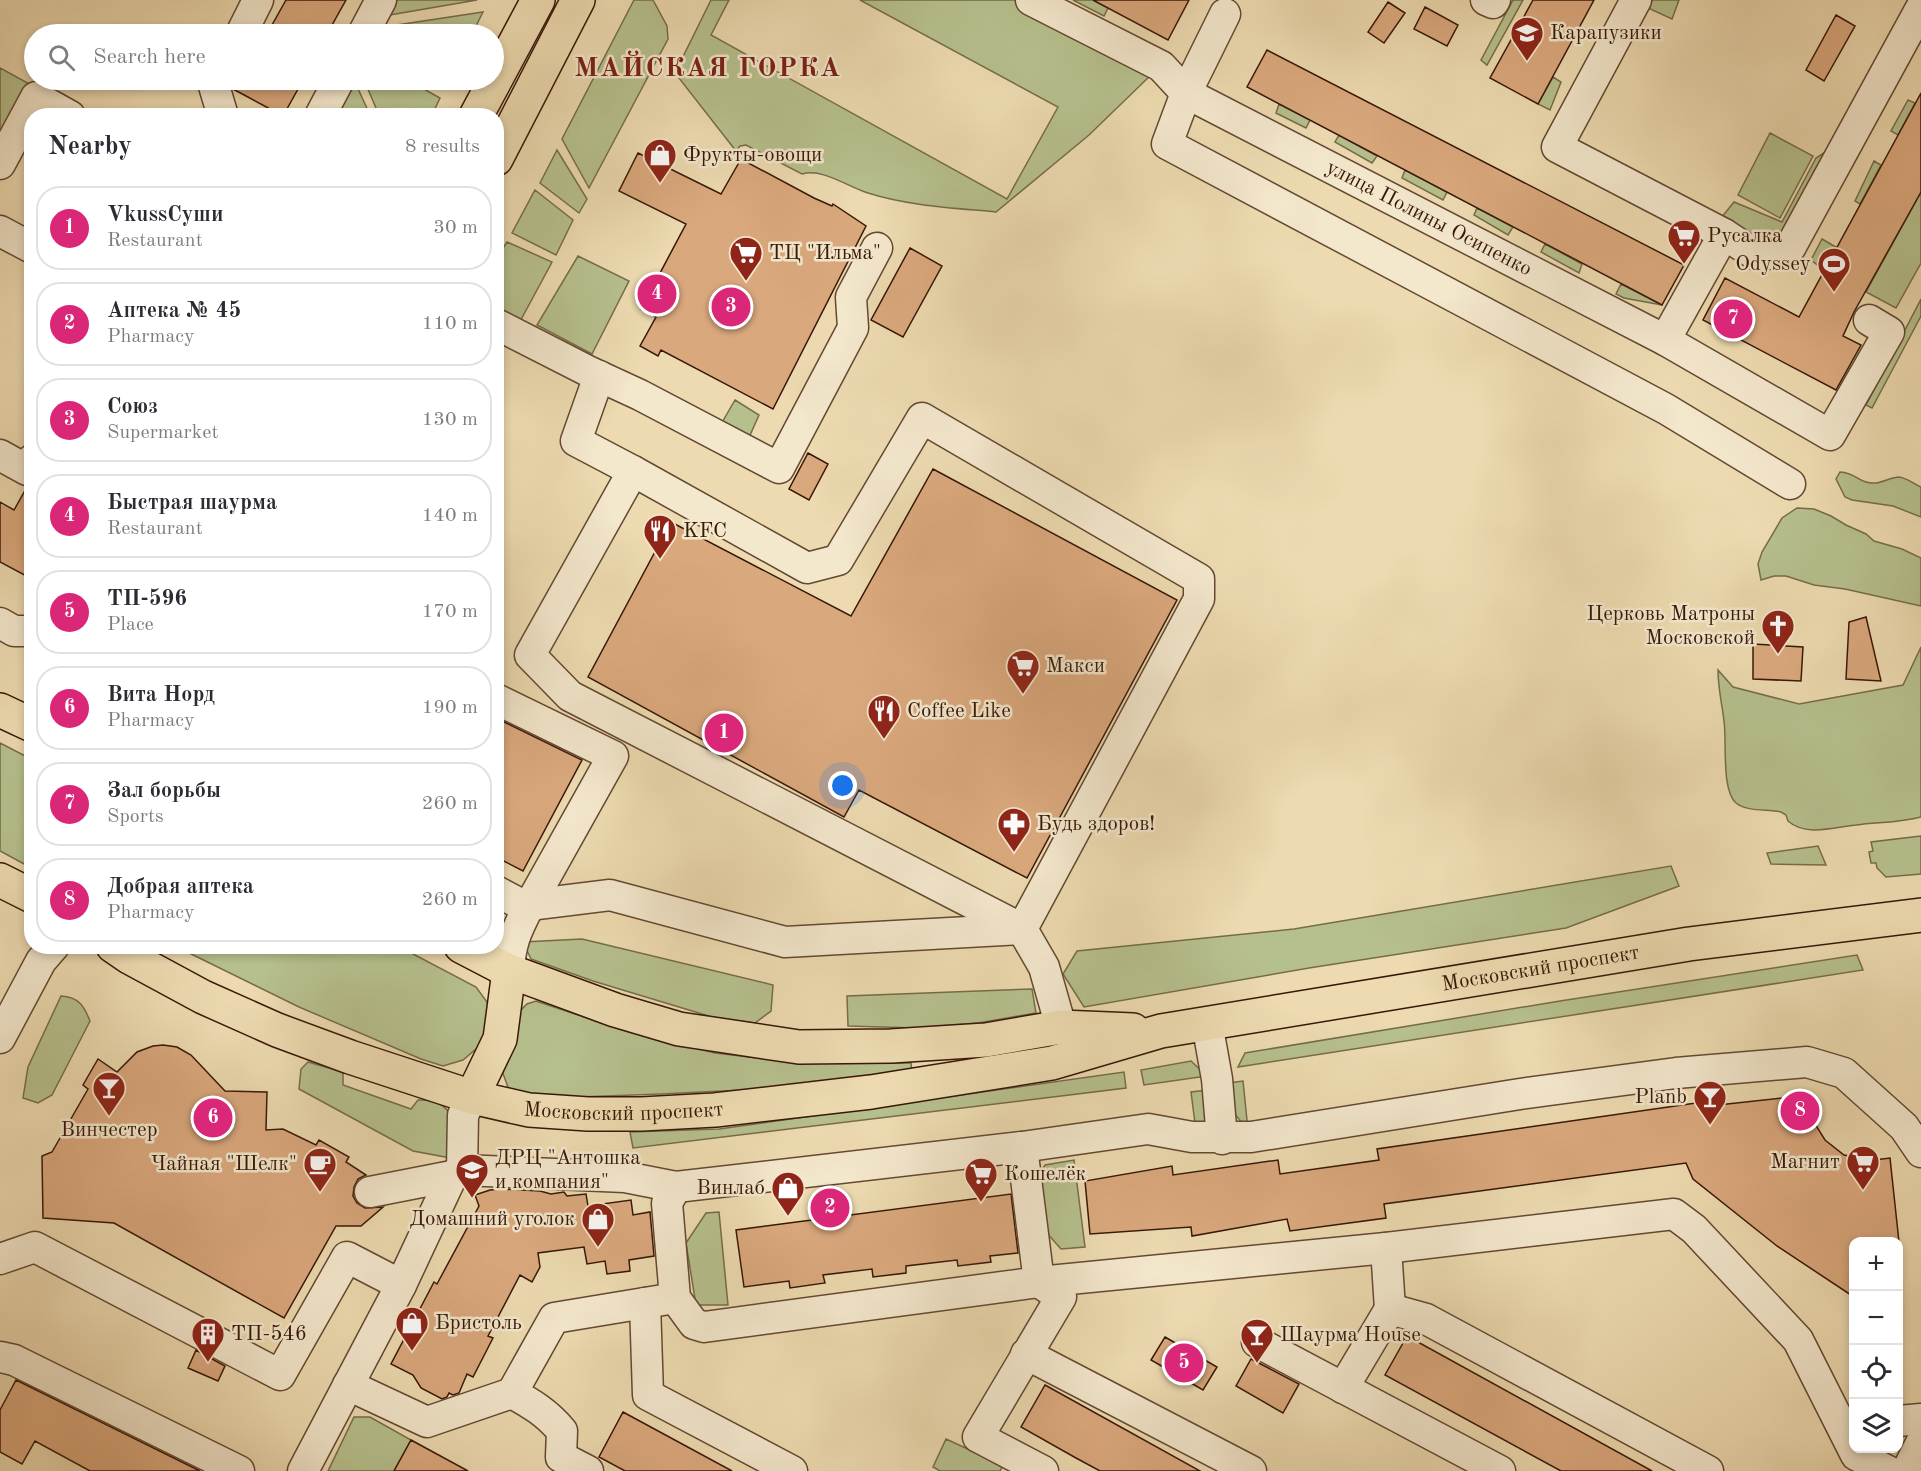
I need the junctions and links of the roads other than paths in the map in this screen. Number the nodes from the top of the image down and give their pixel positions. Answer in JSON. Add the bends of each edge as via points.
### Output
{"nodes":[{"id":1,"x":258,"y":0,"type":"edge"},
{"id":2,"x":381,"y":0,"type":"edge"},
{"id":3,"x":538,"y":0,"type":"edge"},
{"id":4,"x":578,"y":0,"type":"edge"},
{"id":5,"x":1031,"y":0,"type":"edge"},
{"id":6,"x":1486,"y":0,"type":"edge"},
{"id":7,"x":1495,"y":0,"type":"edge"},
{"id":8,"x":1636,"y":0,"type":"edge"},
{"id":9,"x":1921,"y":8,"type":"edge"},
{"id":10,"x":1225,"y":14,"type":"dead end"},
{"id":11,"x":246,"y":24,"type":"edge"},
{"id":12,"x":368,"y":24,"type":"edge"},
{"id":13,"x":504,"y":64,"type":"edge"},
{"id":14,"x":215,"y":90,"type":"edge"},
{"id":15,"x":334,"y":90,"type":"edge"},
{"id":16,"x":490,"y":90,"type":"edge"},
{"id":17,"x":1186,"y":93,"type":"junction"},
{"id":18,"x":30,"y":108,"type":"edge"},
{"id":19,"x":56,"y":108,"type":"edge"},
{"id":20,"x":221,"y":108,"type":"edge"},
{"id":21,"x":324,"y":108,"type":"edge"},
{"id":22,"x":480,"y":108,"type":"edge"},
{"id":23,"x":24,"y":119,"type":"edge"},
{"id":24,"x":504,"y":143,"type":"edge"},
{"id":25,"x":0,"y":164,"type":"edge"},
{"id":26,"x":0,"y":231,"type":"edge"},
{"id":27,"x":1724,"y":234,"type":"junction"},
{"id":28,"x":24,"y":244,"type":"edge"},
{"id":29,"x":877,"y":248,"type":"dead end"},
{"id":30,"x":1869,"y":320,"type":"dead end"},
{"id":31,"x":504,"y":328,"type":"edge"},
{"id":32,"x":1665,"y":340,"type":"junction"},
{"id":33,"x":598,"y":376,"type":"junction"},
{"id":34,"x":0,"y":455,"type":"edge"},
{"id":35,"x":24,"y":468,"type":"edge"},
{"id":36,"x":633,"y":471,"type":"junction"},
{"id":37,"x":1790,"y":484,"type":"dead end"},
{"id":38,"x":0,"y":623,"type":"edge"},
{"id":39,"x":24,"y":631,"type":"edge"},
{"id":40,"x":504,"y":703,"type":"edge"},
{"id":41,"x":0,"y":710,"type":"edge"},
{"id":42,"x":24,"y":721,"type":"edge"},
{"id":43,"x":0,"y":880,"type":"edge"},
{"id":44,"x":24,"y":892,"type":"edge"},
{"id":45,"x":504,"y":895,"type":"edge"},
{"id":46,"x":529,"y":906,"type":"junction"},
{"id":47,"x":1921,"y":915,"type":"edge"},
{"id":48,"x":1022,"y":929,"type":"junction"},
{"id":49,"x":45,"y":954,"type":"edge"},
{"id":50,"x":125,"y":954,"type":"edge"},
{"id":51,"x":477,"y":954,"type":"edge"},
{"id":52,"x":509,"y":970,"type":"junction"},
{"id":53,"x":1207,"y":1023,"type":"junction"},
{"id":54,"x":1061,"y":1027,"type":"junction"},
{"id":55,"x":1161,"y":1031,"type":"junction"},
{"id":56,"x":0,"y":1038,"type":"edge"},
{"id":57,"x":472,"y":1097,"type":"junction"},
{"id":58,"x":1913,"y":1125,"type":"edge"},
{"id":59,"x":1222,"y":1139,"type":"junction"},
{"id":60,"x":1022,"y":1147,"type":"junction"},
{"id":61,"x":1921,"y":1152,"type":"edge"},
{"id":62,"x":457,"y":1173,"type":"junction"},
{"id":63,"x":676,"y":1187,"type":"junction"},
{"id":64,"x":370,"y":1192,"type":"dead end"},
{"id":65,"x":1386,"y":1248,"type":"junction"},
{"id":66,"x":0,"y":1259,"type":"edge"},
{"id":67,"x":1039,"y":1282,"type":"junction"},
{"id":68,"x":401,"y":1285,"type":"junction"},
{"id":69,"x":675,"y":1298,"type":"junction"},
{"id":70,"x":645,"y":1303,"type":"junction"},
{"id":71,"x":1390,"y":1309,"type":"junction"},
{"id":72,"x":1257,"y":1342,"type":"dead end"},
{"id":73,"x":1026,"y":1354,"type":"junction"},
{"id":74,"x":0,"y":1357,"type":"edge"},
{"id":75,"x":348,"y":1385,"type":"junction"},
{"id":76,"x":1343,"y":1388,"type":"junction"},
{"id":77,"x":512,"y":1394,"type":"junction"},
{"id":78,"x":1921,"y":1419,"type":"edge"},
{"id":79,"x":1903,"y":1421,"type":"edge"},
{"id":80,"x":1848,"y":1426,"type":"edge"},
{"id":81,"x":1921,"y":1443,"type":"edge"},
{"id":82,"x":557,"y":1464,"type":"edge"},
{"id":83,"x":239,"y":1471,"type":"edge"},
{"id":84,"x":303,"y":1471,"type":"edge"},
{"id":85,"x":588,"y":1471,"type":"edge"},
{"id":86,"x":792,"y":1471,"type":"edge"},
{"id":87,"x":1043,"y":1471,"type":"edge"},
{"id":88,"x":1251,"y":1471,"type":"edge"},
{"id":89,"x":1500,"y":1471,"type":"edge"},
{"id":90,"x":1708,"y":1471,"type":"edge"},
{"id":91,"x":1888,"y":1471,"type":"edge"},
{"id":92,"x":1907,"y":1471,"type":"edge"}],
"edges":[{"from":1,"to":11,"type":"street"},
{"from":2,"to":12,"type":"street"},
{"from":3,"to":13,"type":"main road"},
{"from":4,"to":24,"type":"main road"},
{"from":5,"to":17,"type":"street","name":"улица Полины Осипенко","via":[[1161,66]]},
{"from":6,"to":7,"type":"street"},
{"from":8,"to":27,"type":"street","via":[[1557,147]]},
{"from":9,"to":27,"type":"street","via":[[1790,248],[1756,255]]},
{"from":10,"to":17,"type":"street"},
{"from":14,"to":20,"type":"street"},
{"from":15,"to":21,"type":"street"},
{"from":16,"to":22,"type":"main road"},
{"from":17,"to":32,"type":"street","name":"улица Полины Осипенко"},
{"from":17,"to":37,"type":"street","via":[[1167,144],[1666,409]]},
{"from":18,"to":19,"type":"street","via":[[36,97]]},
{"from":23,"to":25,"type":"street"},
{"from":26,"to":28,"type":"street"},
{"from":27,"to":32,"type":"street"},
{"from":29,"to":33,"type":"street","via":[[851,297],[853,328],[779,468]]},
{"from":30,"to":32,"type":"street","name":"улица Полины Осипенко","via":[[1889,332],[1830,435]]},
{"from":31,"to":33,"type":"street"},
{"from":33,"to":36,"type":"street","via":[[576,441]]},
{"from":34,"to":35,"type":"street"},
{"from":36,"to":48,"type":"street","via":[[530,655],[570,696]]},
{"from":36,"to":48,"type":"street","via":[[807,568],[838,560],[922,418],[1199,579],[1199,599]]},
{"from":38,"to":39,"type":"street"},
{"from":40,"to":46,"type":"street","via":[[614,756]]},
{"from":41,"to":42,"type":"main road"},
{"from":43,"to":44,"type":"main road"},
{"from":45,"to":46,"type":"street"},
{"from":46,"to":48,"type":"street","via":[[610,895],[785,942]]},
{"from":46,"to":52,"type":"street","via":[[515,932]]},
{"from":47,"to":53,"type":"main road","name":"Московский проспект","via":[[1689,944]]},
{"from":48,"to":54,"type":"street","via":[[1044,968]]},
{"from":49,"to":56,"type":"street"},
{"from":50,"to":57,"type":"main road","name":"Московский проспект","via":[[203,997],[277,1030]]},
{"from":51,"to":52,"type":"main road","name":"Московский проспект"},
{"from":52,"to":54,"type":"main road","name":"Московский проспект","via":[[615,1010],[679,1029],[799,1047],[986,1040]]},
{"from":52,"to":57,"type":"main road","via":[[500,1039]]},
{"from":53,"to":55,"type":"main road","name":"Московский проспект"},
{"from":53,"to":59,"type":"street"},
{"from":54,"to":55,"type":"main road","name":"Московский проспект"},
{"from":55,"to":57,"type":"main road","name":"Московский проспект","via":[[1052,1063],[871,1092],[715,1110],[588,1114],[529,1110]]},
{"from":57,"to":62,"type":"street","via":[[463,1115]]},
{"from":58,"to":59,"type":"street","via":[[1844,1073],[1807,1062],[1676,1072]]},
{"from":58,"to":61,"type":"street"},
{"from":59,"to":60,"type":"street","via":[[1148,1129]]},
{"from":60,"to":63,"type":"street"},
{"from":60,"to":67,"type":"street"},
{"from":62,"to":63,"type":"street","via":[[625,1177]]},
{"from":62,"to":64,"type":"street"},
{"from":62,"to":68,"type":"street"},
{"from":63,"to":69,"type":"street","via":[[667,1203]]},
{"from":65,"to":67,"type":"street"},
{"from":65,"to":71,"type":"street"},
{"from":65,"to":80,"type":"street","via":[[1674,1214],[1694,1229],[1798,1340]]},
{"from":66,"to":68,"type":"street","via":[[35,1247],[280,1375],[347,1257]]},
{"from":67,"to":69,"type":"street","via":[[704,1327],[694,1324]]},
{"from":67,"to":73,"type":"street","via":[[1060,1297]]},
{"from":68,"to":75,"type":"street"},
{"from":69,"to":70,"type":"street"},
{"from":70,"to":77,"type":"street","via":[[554,1318]]},
{"from":70,"to":86,"type":"street","via":[[648,1395]]},
{"from":71,"to":76,"type":"street"},
{"from":71,"to":90,"type":"street","via":[[1426,1319]]},
{"from":72,"to":76,"type":"street"},
{"from":73,"to":87,"type":"street","via":[[978,1437]]},
{"from":73,"to":88,"type":"street"},
{"from":74,"to":83,"type":"street","via":[[14,1359]]},
{"from":75,"to":77,"type":"street","via":[[427,1422]]},
{"from":75,"to":84,"type":"street"},
{"from":76,"to":89,"type":"street"},
{"from":77,"to":82,"type":"street","via":[[537,1407],[561,1431]]},
{"from":78,"to":79,"type":"street"},
{"from":80,"to":91,"type":"street","via":[[1856,1455]]},
{"from":81,"to":92,"type":"street"},
{"from":82,"to":85,"type":"street"}]}
